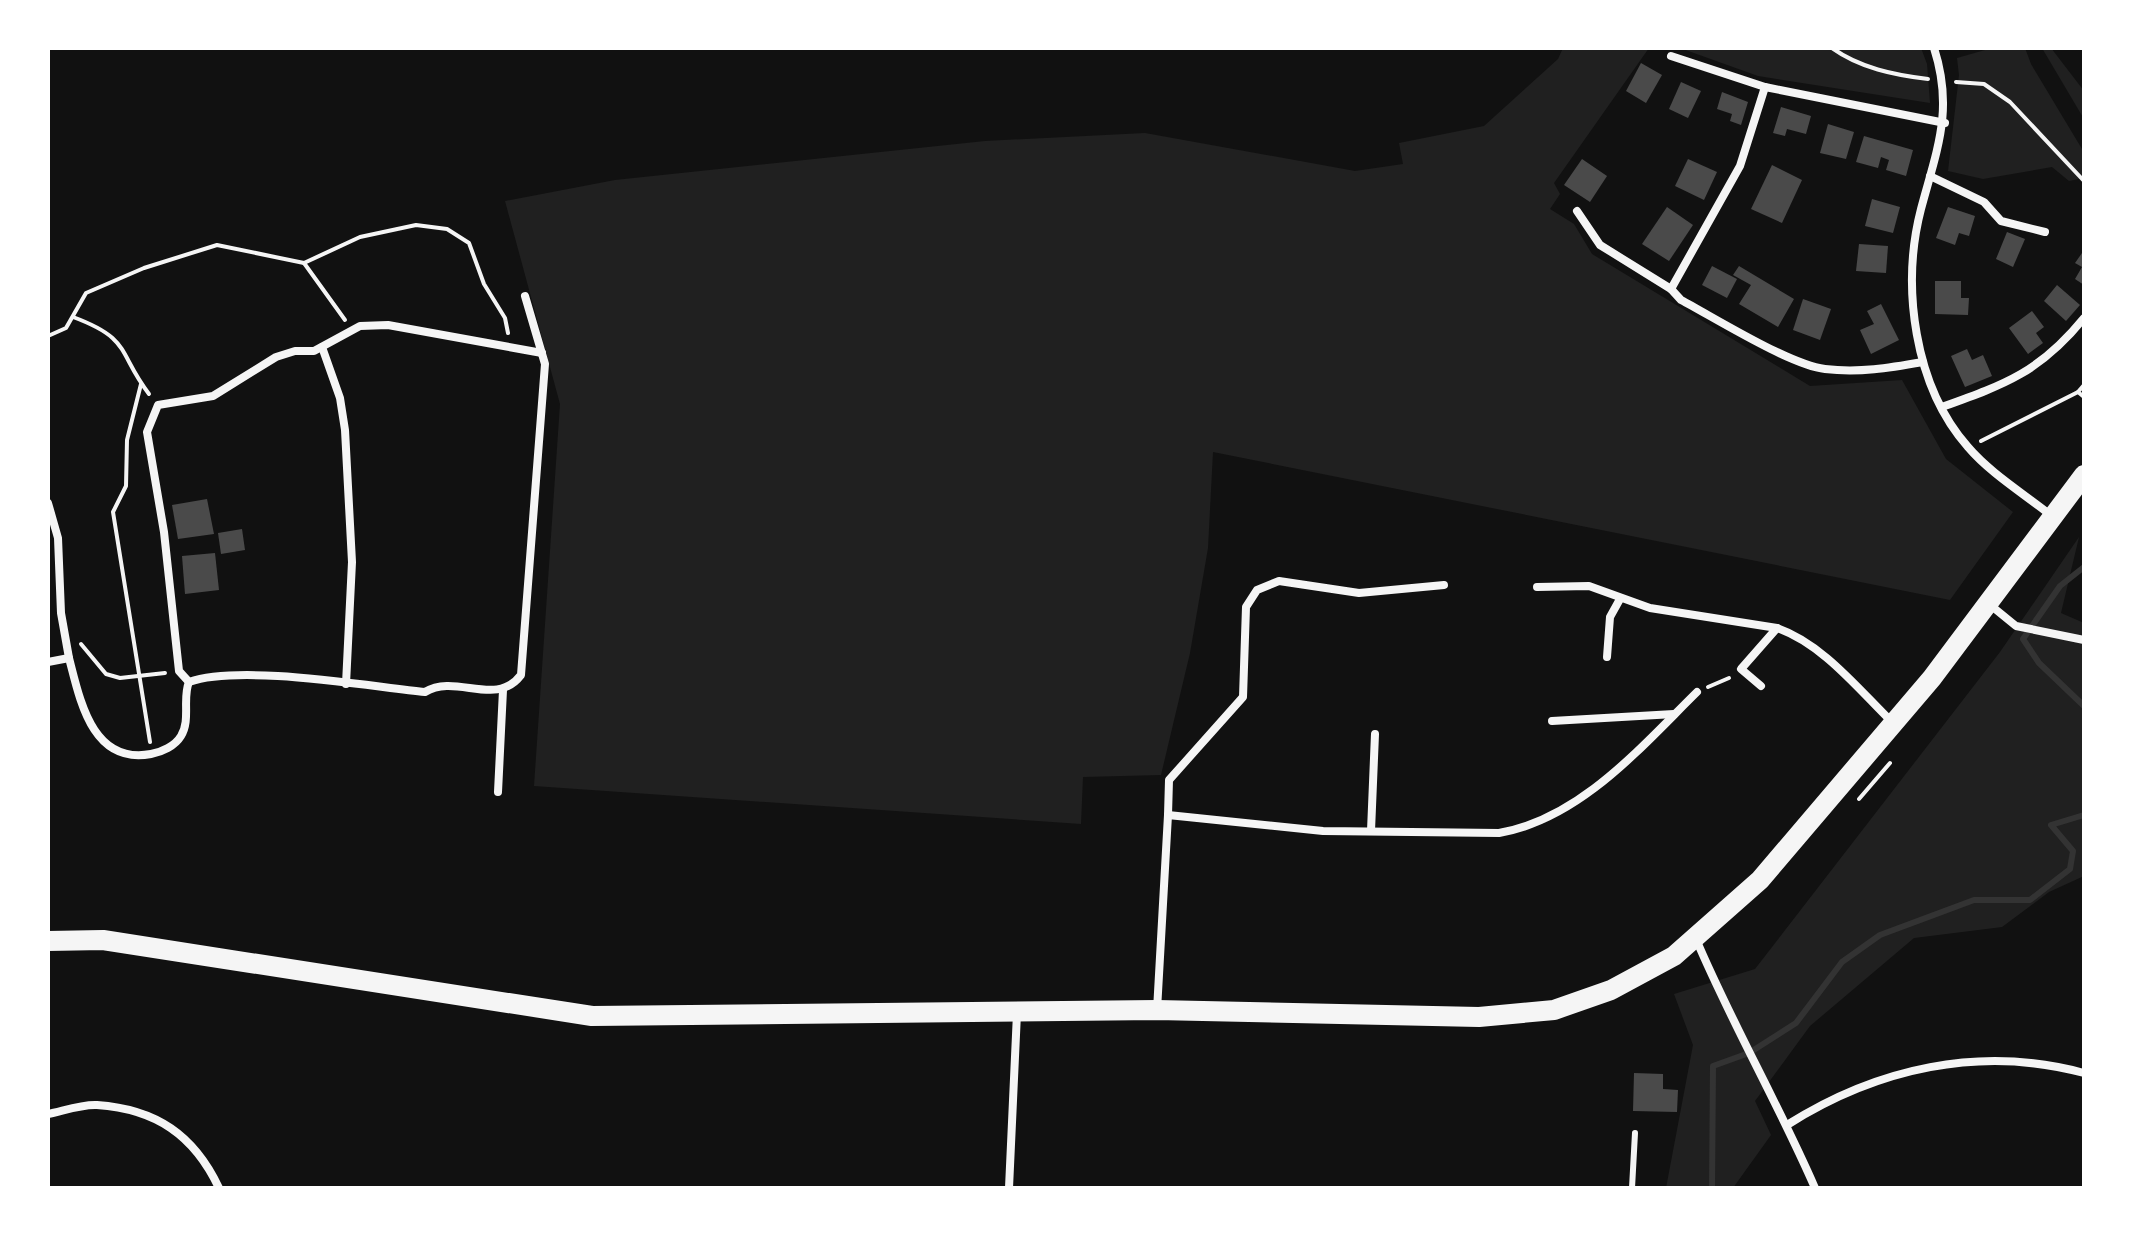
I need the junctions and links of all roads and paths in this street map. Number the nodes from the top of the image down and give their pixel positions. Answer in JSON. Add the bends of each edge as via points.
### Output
{"nodes":[{"id":1,"x":1832,"y":48,"type":"edge"},
{"id":2,"x":1934,"y":48,"type":"edge"},
{"id":3,"x":1671,"y":56,"type":"dead end"},
{"id":4,"x":1942,"y":81,"type":"junction"},
{"id":5,"x":1765,"y":87,"type":"junction"},
{"id":6,"x":1945,"y":123,"type":"junction"},
{"id":7,"x":1930,"y":176,"type":"junction"},
{"id":8,"x":2084,"y":181,"type":"edge"},
{"id":9,"x":1577,"y":211,"type":"dead end"},
{"id":10,"x":2045,"y":232,"type":"dead end"},
{"id":11,"x":304,"y":263,"type":"junction"},
{"id":12,"x":1671,"y":289,"type":"junction"},
{"id":13,"x":525,"y":296,"type":"dead end"},
{"id":14,"x":73,"y":317,"type":"junction"},
{"id":15,"x":2084,"y":318,"type":"edge"},
{"id":16,"x":353,"y":330,"type":"junction"},
{"id":17,"x":48,"y":336,"type":"edge"},
{"id":18,"x":322,"y":347,"type":"junction"},
{"id":19,"x":511,"y":348,"type":"junction"},
{"id":20,"x":542,"y":353,"type":"junction"},
{"id":21,"x":1923,"y":362,"type":"junction"},
{"id":22,"x":141,"y":384,"type":"junction"},
{"id":23,"x":2084,"y":385,"type":"edge"},
{"id":24,"x":2078,"y":392,"type":"junction"},
{"id":25,"x":2084,"y":397,"type":"edge"},
{"id":26,"x":158,"y":405,"type":"junction"},
{"id":27,"x":1942,"y":407,"type":"junction"},
{"id":28,"x":1968,"y":447,"type":"junction"},
{"id":29,"x":48,"y":461,"type":"edge"},
{"id":30,"x":48,"y":475,"type":"edge"},
{"id":31,"x":2084,"y":475,"type":"edge"},
{"id":32,"x":48,"y":503,"type":"edge"},
{"id":33,"x":2053,"y":517,"type":"junction"},
{"id":34,"x":1444,"y":585,"type":"dead end"},
{"id":35,"x":1537,"y":587,"type":"dead end"},
{"id":36,"x":1620,"y":599,"type":"junction"},
{"id":37,"x":1989,"y":604,"type":"junction"},
{"id":38,"x":1777,"y":628,"type":"junction"},
{"id":39,"x":2084,"y":640,"type":"edge"},
{"id":40,"x":67,"y":647,"type":"junction"},
{"id":41,"x":1607,"y":657,"type":"dead end"},
{"id":42,"x":69,"y":658,"type":"junction"},
{"id":43,"x":48,"y":662,"type":"edge"},
{"id":44,"x":1741,"y":669,"type":"junction"},
{"id":45,"x":179,"y":671,"type":"junction"},
{"id":46,"x":140,"y":676,"type":"junction"},
{"id":47,"x":189,"y":682,"type":"junction"},
{"id":48,"x":346,"y":684,"type":"junction"},
{"id":49,"x":1761,"y":686,"type":"dead end"},
{"id":50,"x":503,"y":690,"type":"junction"},
{"id":51,"x":1697,"y":692,"type":"joint"},
{"id":52,"x":1674,"y":714,"type":"junction"},
{"id":53,"x":1552,"y":721,"type":"dead end"},
{"id":54,"x":1894,"y":724,"type":"junction"},
{"id":55,"x":1375,"y":734,"type":"dead end"},
{"id":56,"x":152,"y":754,"type":"junction"},
{"id":57,"x":498,"y":792,"type":"dead end"},
{"id":58,"x":1168,"y":815,"type":"junction"},
{"id":59,"x":1371,"y":831,"type":"junction"},
{"id":60,"x":1696,"y":938,"type":"junction"},
{"id":61,"x":48,"y":941,"type":"edge"},
{"id":62,"x":1157,"y":1010,"type":"junction"},
{"id":63,"x":1017,"y":1011,"type":"junction"},
{"id":64,"x":2084,"y":1073,"type":"edge"},
{"id":65,"x":48,"y":1114,"type":"edge"},
{"id":66,"x":1787,"y":1125,"type":"junction"},
{"id":67,"x":1635,"y":1133,"type":"dead end"},
{"id":68,"x":219,"y":1188,"type":"edge"},
{"id":69,"x":1009,"y":1188,"type":"edge"},
{"id":70,"x":1632,"y":1188,"type":"edge"},
{"id":71,"x":1815,"y":1188,"type":"edge"}],
"edges":[{"from":1,"to":4,"type":"path","via":[[1850,60],[1900,76]]},
{"from":2,"to":4,"type":"street"},
{"from":3,"to":5,"type":"street"},
{"from":4,"to":6,"type":"street"},
{"from":4,"to":8,"type":"path","via":[[1984,84],[2010,102]]},
{"from":5,"to":6,"type":"street"},
{"from":5,"to":12,"type":"street","via":[[1740,166]]},
{"from":6,"to":7,"type":"street"},
{"from":7,"to":10,"type":"street","via":[[1984,202],[2001,221]]},
{"from":7,"to":21,"type":"street","via":[[1918,221],[1913,309]]},
{"from":9,"to":12,"type":"street","via":[[1600,245]]},
{"from":11,"to":14,"type":"path","via":[[217,245],[86,293]]},
{"from":11,"to":16,"type":"path"},
{"from":11,"to":19,"type":"path","via":[[360,237],[416,225],[447,229],[469,243],[484,284],[505,318]]},
{"from":12,"to":21,"type":"street","via":[[1681,300],[1769,347],[1821,369],[1869,371]]},
{"from":13,"to":20,"type":"street"},
{"from":14,"to":17,"type":"path","via":[[66,328]]},
{"from":14,"to":22,"type":"path","via":[[103,328],[118,342]]},
{"from":15,"to":27,"type":"street","via":[[2036,368]]},
{"from":16,"to":18,"type":"street"},
{"from":16,"to":19,"type":"street","via":[[388,325]]},
{"from":18,"to":26,"type":"street","via":[[276,357],[213,396]]},
{"from":18,"to":48,"type":"street","via":[[345,430],[352,562]]},
{"from":19,"to":20,"type":"street"},
{"from":20,"to":50,"type":"street","via":[[521,675]]},
{"from":21,"to":27,"type":"street"},
{"from":22,"to":26,"type":"path"},
{"from":22,"to":46,"type":"path","via":[[127,440],[126,486],[113,512]]},
{"from":23,"to":24,"type":"path"},
{"from":24,"to":25,"type":"path"},
{"from":24,"to":28,"type":"path"},
{"from":26,"to":45,"type":"street","via":[[147,432]]},
{"from":27,"to":28,"type":"street"},
{"from":28,"to":33,"type":"street"},
{"from":29,"to":30,"type":"path"},
{"from":31,"to":33,"type":"main road"},
{"from":32,"to":40,"type":"street","via":[[58,538]]},
{"from":33,"to":37,"type":"main road"},
{"from":34,"to":58,"type":"street","via":[[1359,593],[1279,581],[1257,590],[1246,607],[1243,697],[1169,780]]},
{"from":35,"to":36,"type":"street","via":[[1589,586]]},
{"from":36,"to":38,"type":"street"},
{"from":36,"to":41,"type":"street","via":[[1610,617]]},
{"from":37,"to":39,"type":"street","via":[[2025,628]]},
{"from":37,"to":54,"type":"main road"},
{"from":38,"to":44,"type":"street"},
{"from":38,"to":54,"type":"street","via":[[1795,634],[1823,656]]},
{"from":40,"to":42,"type":"street"},
{"from":40,"to":46,"type":"path","via":[[81,644],[106,674]]},
{"from":42,"to":43,"type":"street"},
{"from":42,"to":56,"type":"street","via":[[85,718],[100,740],[124,754]]},
{"from":44,"to":49,"type":"street"},
{"from":44,"to":51,"type":"path"},
{"from":45,"to":46,"type":"path"},
{"from":45,"to":47,"type":"street"},
{"from":46,"to":56,"type":"path"},
{"from":47,"to":48,"type":"street","via":[[245,675]]},
{"from":47,"to":56,"type":"street","via":[[182,735],[164,752]]},
{"from":48,"to":50,"type":"street","via":[[425,692],[439,683]]},
{"from":50,"to":57,"type":"street"},
{"from":51,"to":52,"type":"street"},
{"from":52,"to":53,"type":"street"},
{"from":52,"to":59,"type":"street","via":[[1595,788],[1526,829]]},
{"from":54,"to":60,"type":"main road","via":[[1760,880]]},
{"from":55,"to":59,"type":"street"},
{"from":58,"to":59,"type":"street"},
{"from":58,"to":62,"type":"street"},
{"from":60,"to":62,"type":"main road","via":[[1611,990],[1554,1010],[1479,1017]]},
{"from":60,"to":66,"type":"street"},
{"from":61,"to":63,"type":"main road","via":[[103,940],[592,1016]]},
{"from":62,"to":63,"type":"main road"},
{"from":63,"to":69,"type":"street"},
{"from":64,"to":66,"type":"street","via":[[1992,1058],[1924,1066],[1873,1081]]},
{"from":65,"to":68,"type":"street","via":[[95,1104],[152,1116],[190,1140]]},
{"from":66,"to":71,"type":"street"},
{"from":67,"to":70,"type":"lane"}]}
